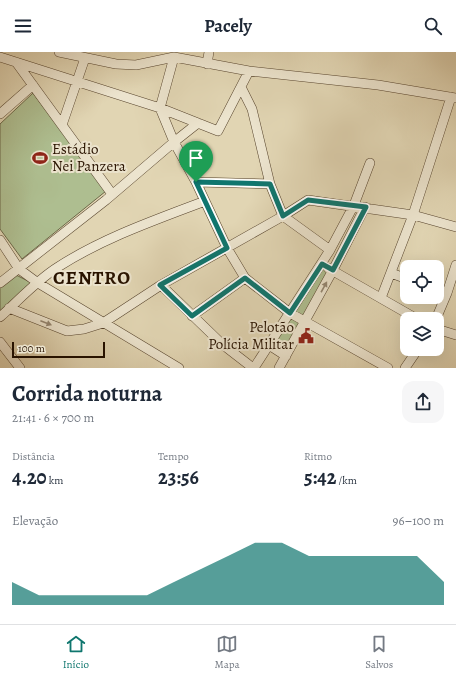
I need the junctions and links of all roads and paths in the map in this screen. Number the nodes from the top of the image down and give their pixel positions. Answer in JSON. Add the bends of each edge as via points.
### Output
{"nodes":[{"id":1,"x":61,"y":52,"type":"edge"},
{"id":2,"x":209,"y":52,"type":"edge"},
{"id":3,"x":0,"y":57,"type":"edge"},
{"id":4,"x":174,"y":57,"type":"junction"},
{"id":5,"x":85,"y":58,"type":"junction"},
{"id":6,"x":16,"y":62,"type":"junction"},
{"id":7,"x":207,"y":64,"type":"junction"},
{"id":8,"x":249,"y":71,"type":"junction"},
{"id":9,"x":77,"y":82,"type":"junction"},
{"id":10,"x":33,"y":86,"type":"junction"},
{"id":11,"x":241,"y":87,"type":"junction"},
{"id":12,"x":453,"y":98,"type":"edge"},
{"id":13,"x":160,"y":108,"type":"junction"},
{"id":14,"x":0,"y":114,"type":"edge"},
{"id":15,"x":198,"y":123,"type":"junction"},
{"id":16,"x":62,"y":125,"type":"junction"},
{"id":17,"x":174,"y":142,"type":"junction"},
{"id":18,"x":370,"y":163,"type":"dead end"},
{"id":19,"x":196,"y":182,"type":"junction"},
{"id":20,"x":270,"y":184,"type":"junction"},
{"id":21,"x":112,"y":194,"type":"junction"},
{"id":22,"x":205,"y":201,"type":"junction"},
{"id":23,"x":354,"y":205,"type":"junction"},
{"id":24,"x":366,"y":207,"type":"junction"},
{"id":25,"x":413,"y":215,"type":"junction"},
{"id":26,"x":283,"y":216,"type":"junction"},
{"id":27,"x":456,"y":228,"type":"edge"},
{"id":28,"x":0,"y":240,"type":"edge"},
{"id":29,"x":227,"y":248,"type":"junction"},
{"id":30,"x":330,"y":250,"type":"junction"},
{"id":31,"x":322,"y":264,"type":"junction"},
{"id":32,"x":456,"y":265,"type":"edge"},
{"id":33,"x":20,"y":269,"type":"junction"},
{"id":34,"x":333,"y":270,"type":"junction"},
{"id":35,"x":392,"y":273,"type":"junction"},
{"id":36,"x":400,"y":276,"type":"edge"},
{"id":37,"x":245,"y":278,"type":"junction"},
{"id":38,"x":0,"y":283,"type":"edge"},
{"id":39,"x":38,"y":283,"type":"junction"},
{"id":40,"x":160,"y":285,"type":"junction"},
{"id":41,"x":444,"y":292,"type":"edge"},
{"id":42,"x":447,"y":293,"type":"junction"},
{"id":43,"x":381,"y":298,"type":"junction"},
{"id":44,"x":9,"y":308,"type":"junction"},
{"id":45,"x":405,"y":312,"type":"edge"},
{"id":46,"x":439,"y":312,"type":"edge"},
{"id":47,"x":290,"y":313,"type":"junction"},
{"id":48,"x":192,"y":316,"type":"junction"},
{"id":49,"x":0,"y":317,"type":"edge"},
{"id":50,"x":304,"y":321,"type":"junction"},
{"id":51,"x":103,"y":323,"type":"junction"},
{"id":52,"x":444,"y":331,"type":"edge"},
{"id":53,"x":456,"y":334,"type":"edge"},
{"id":54,"x":0,"y":342,"type":"edge"},
{"id":55,"x":269,"y":345,"type":"junction"},
{"id":56,"x":286,"y":356,"type":"junction"},
{"id":57,"x":414,"y":356,"type":"edge"},
{"id":58,"x":20,"y":368,"type":"edge"},
{"id":59,"x":179,"y":368,"type":"edge"},
{"id":60,"x":254,"y":368,"type":"edge"},
{"id":61,"x":279,"y":368,"type":"edge"},
{"id":62,"x":388,"y":368,"type":"edge"},
{"id":63,"x":406,"y":368,"type":"edge"}],
"edges":[{"from":1,"to":5,"type":"street"},
{"from":2,"to":7,"type":"street"},
{"from":3,"to":6,"type":"street"},
{"from":4,"to":5,"type":"street","via":[[136,65]]},
{"from":4,"to":7,"type":"street"},
{"from":4,"to":13,"type":"street"},
{"from":5,"to":9,"type":"street"},
{"from":6,"to":9,"type":"street"},
{"from":6,"to":10,"type":"street"},
{"from":7,"to":8,"type":"street"},
{"from":8,"to":11,"type":"street"},
{"from":8,"to":12,"type":"street","via":[[378,85]]},
{"from":9,"to":13,"type":"street"},
{"from":9,"to":16,"type":"street"},
{"from":10,"to":14,"type":"street"},
{"from":10,"to":16,"type":"street"},
{"from":11,"to":15,"type":"street","via":[[218,131]]},
{"from":11,"to":20,"type":"street","via":[[252,109]]},
{"from":12,"to":25,"type":"street"},
{"from":13,"to":15,"type":"street"},
{"from":13,"to":17,"type":"street"},
{"from":15,"to":17,"type":"street"},
{"from":16,"to":21,"type":"street"},
{"from":17,"to":19,"type":"street"},
{"from":17,"to":21,"type":"street"},
{"from":18,"to":23,"type":"street"},
{"from":19,"to":20,"type":"street"},
{"from":19,"to":22,"type":"street"},
{"from":20,"to":26,"type":"street"},
{"from":21,"to":33,"type":"street"},
{"from":22,"to":29,"type":"street"},
{"from":22,"to":39,"type":"street","via":[[85,251],[56,267]]},
{"from":23,"to":24,"type":"street"},
{"from":23,"to":26,"type":"street","via":[[308,200]]},
{"from":23,"to":30,"type":"street"},
{"from":24,"to":25,"type":"street"},
{"from":24,"to":34,"type":"street"},
{"from":25,"to":27,"type":"street"},
{"from":25,"to":35,"type":"street"},
{"from":26,"to":29,"type":"street"},
{"from":26,"to":30,"type":"street"},
{"from":28,"to":33,"type":"street"},
{"from":29,"to":37,"type":"street"},
{"from":29,"to":40,"type":"street"},
{"from":30,"to":31,"type":"street"},
{"from":31,"to":34,"type":"street"},
{"from":31,"to":47,"type":"street"},
{"from":32,"to":42,"type":"street"},
{"from":33,"to":38,"type":"street"},
{"from":33,"to":39,"type":"street"},
{"from":34,"to":43,"type":"street"},
{"from":50,"to":34,"type":"street","one_way":true},
{"from":35,"to":36,"type":"street"},
{"from":35,"to":43,"type":"street"},
{"from":37,"to":47,"type":"street"},
{"from":37,"to":48,"type":"street"},
{"from":39,"to":44,"type":"street"},
{"from":39,"to":51,"type":"street"},
{"from":40,"to":48,"type":"street"},
{"from":40,"to":51,"type":"street"},
{"from":41,"to":42,"type":"street"},
{"from":42,"to":46,"type":"street"},
{"from":43,"to":45,"type":"street"},
{"from":44,"to":49,"type":"street"},
{"from":44,"to":51,"type":"street","one_way":true,"via":[[67,331]]},
{"from":47,"to":50,"type":"street"},
{"from":47,"to":55,"type":"street"},
{"from":48,"to":60,"type":"street","via":[[222,344]]},
{"from":50,"to":56,"type":"street"},
{"from":50,"to":62,"type":"street"},
{"from":51,"to":59,"type":"street"},
{"from":52,"to":53,"type":"street"},
{"from":54,"to":58,"type":"street"},
{"from":55,"to":56,"type":"street"},
{"from":55,"to":60,"type":"street"},
{"from":56,"to":61,"type":"street"},
{"from":57,"to":63,"type":"street"}]}
